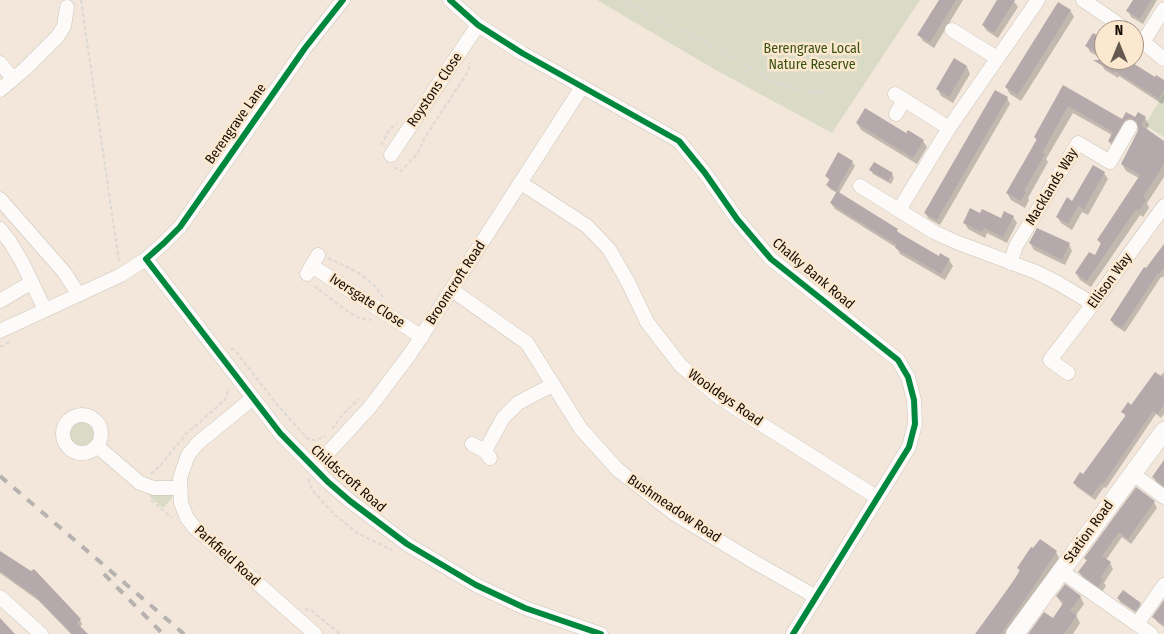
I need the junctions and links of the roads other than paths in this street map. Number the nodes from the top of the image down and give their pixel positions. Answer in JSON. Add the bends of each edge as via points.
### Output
{"nodes":[{"id":1,"x":450,"y":0,"type":"edge"},
{"id":2,"x":1038,"y":0,"type":"edge"},
{"id":3,"x":1083,"y":0,"type":"edge"},
{"id":4,"x":341,"y":1,"type":"edge"},
{"id":5,"x":67,"y":7,"type":"dead end"},
{"id":6,"x":1164,"y":9,"type":"edge"},
{"id":7,"x":1112,"y":20,"type":"edge"},
{"id":8,"x":478,"y":25,"type":"junction"},
{"id":9,"x":952,"y":30,"type":"dead end"},
{"id":10,"x":1144,"y":33,"type":"edge"},
{"id":11,"x":1144,"y":43,"type":"edge"},
{"id":12,"x":997,"y":58,"type":"junction"},
{"id":13,"x":1164,"y":59,"type":"edge"},
{"id":14,"x":0,"y":63,"type":"edge"},
{"id":15,"x":13,"y":79,"type":"junction"},
{"id":16,"x":582,"y":87,"type":"junction"},
{"id":17,"x":0,"y":90,"type":"edge"},
{"id":18,"x":896,"y":114,"type":"dead end"},
{"id":19,"x":1130,"y":127,"type":"dead end"},
{"id":20,"x":949,"y":128,"type":"junction"},
{"id":21,"x":389,"y":155,"type":"road end"},
{"id":22,"x":521,"y":183,"type":"junction"},
{"id":23,"x":860,"y":186,"type":"dead end"},
{"id":24,"x":0,"y":199,"type":"edge"},
{"id":25,"x":1164,"y":206,"type":"edge"},
{"id":26,"x":899,"y":210,"type":"junction"},
{"id":27,"x":0,"y":229,"type":"edge"},
{"id":28,"x":146,"y":259,"type":"junction"},
{"id":29,"x":1010,"y":263,"type":"junction"},
{"id":30,"x":313,"y":265,"type":"road end"},
{"id":31,"x":32,"y":282,"type":"junction"},
{"id":32,"x":452,"y":290,"type":"junction"},
{"id":33,"x":79,"y":295,"type":"junction"},
{"id":34,"x":0,"y":301,"type":"edge"},
{"id":35,"x":1093,"y":304,"type":"junction"},
{"id":36,"x":45,"y":310,"type":"junction"},
{"id":37,"x":0,"y":331,"type":"edge"},
{"id":38,"x":422,"y":337,"type":"junction"},
{"id":39,"x":1068,"y":373,"type":"dead end"},
{"id":40,"x":552,"y":385,"type":"junction"},
{"id":41,"x":252,"y":399,"type":"junction"},
{"id":42,"x":1164,"y":431,"type":"edge"},
{"id":43,"x":472,"y":444,"type":"dead end"},
{"id":44,"x":99,"y":448,"type":"road end"},
{"id":45,"x":314,"y":468,"type":"junction"},
{"id":46,"x":1132,"y":473,"type":"junction"},
{"id":47,"x":179,"y":488,"type":"junction"},
{"id":48,"x":1164,"y":497,"type":"edge"},
{"id":49,"x":878,"y":498,"type":"junction"},
{"id":50,"x":1061,"y":571,"type":"junction"},
{"id":51,"x":1164,"y":586,"type":"edge"},
{"id":52,"x":0,"y":597,"type":"edge"},
{"id":53,"x":816,"y":597,"type":"junction"},
{"id":54,"x":1137,"y":624,"type":"junction"},
{"id":55,"x":595,"y":633,"type":"edge"},
{"id":56,"x":40,"y":634,"type":"edge"},
{"id":57,"x":315,"y":634,"type":"edge"},
{"id":58,"x":793,"y":634,"type":"edge"},
{"id":59,"x":1015,"y":634,"type":"edge"},
{"id":60,"x":1151,"y":634,"type":"edge"}],
"edges":[{"from":1,"to":8,"type":"street","name":"Chalky Bank Road"},
{"from":2,"to":12,"type":"street"},
{"from":3,"to":7,"type":"street"},
{"from":4,"to":28,"type":"street","name":"Berengrave Lane","via":[[180,227]]},
{"from":5,"to":15,"type":"street","via":[[59,34]]},
{"from":6,"to":10,"type":"street"},
{"from":8,"to":16,"type":"street","name":"Chalky Bank Road"},
{"from":8,"to":21,"type":"street","name":"Roystons Close"},
{"from":9,"to":12,"type":"street"},
{"from":11,"to":13,"type":"street"},
{"from":12,"to":20,"type":"street"},
{"from":14,"to":15,"type":"street"},
{"from":15,"to":17,"type":"street"},
{"from":16,"to":22,"type":"street","name":"Broomcroft Road"},
{"from":16,"to":49,"type":"street","name":"Chalky Bank Road","via":[[679,141],[771,259],[898,360],[908,377],[914,400],[915,424],[909,447]]},
{"from":18,"to":20,"type":"street","via":[[899,97]]},
{"from":19,"to":29,"type":"street","name":"Macklands Way","via":[[1110,162],[1078,143],[1016,246]]},
{"from":20,"to":26,"type":"street"},
{"from":22,"to":32,"type":"street","name":"Broomcroft Road"},
{"from":22,"to":49,"type":"street","name":"Wooldeys Road","via":[[587,226],[609,249],[647,322],[681,366],[720,398]]},
{"from":23,"to":26,"type":"street"},
{"from":24,"to":33,"type":"street","via":[[64,272]]},
{"from":25,"to":35,"type":"street","name":"Ellison Way"},
{"from":26,"to":29,"type":"street","via":[[934,232]]},
{"from":27,"to":31,"type":"street"},
{"from":28,"to":33,"type":"street","name":"Berengrave Lane","via":[[121,276]]},
{"from":28,"to":41,"type":"street","name":"Childscroft Road"},
{"from":29,"to":35,"type":"street","via":[[1036,272]]},
{"from":30,"to":38,"type":"street","name":"Iversgate Close"},
{"from":31,"to":34,"type":"street"},
{"from":31,"to":36,"type":"street"},
{"from":32,"to":38,"type":"street","name":"Broomcroft Road"},
{"from":32,"to":40,"type":"street","name":"Bushmeadow Road","via":[[527,343]]},
{"from":33,"to":36,"type":"street","name":"Berengrave Lane"},
{"from":35,"to":39,"type":"street","name":"Ellison Way","via":[[1050,360]]},
{"from":36,"to":37,"type":"street","name":"Berengrave Lane"},
{"from":38,"to":45,"type":"street","name":"Broomcroft Road","via":[[370,407]]},
{"from":40,"to":43,"type":"street","via":[[518,403],[503,418],[488,455]]},
{"from":40,"to":53,"type":"street","name":"Bushmeadow Road","via":[[581,430],[618,470],[675,514]]},
{"from":41,"to":45,"type":"street","name":"Childscroft Road"},
{"from":41,"to":47,"type":"street","name":"Parkfield Road","via":[[192,449],[183,464]]},
{"from":42,"to":46,"type":"main road","name":"Station Road"},
{"from":44,"to":47,"type":"street","via":[[140,483],[154,488]]},
{"from":45,"to":55,"type":"street","name":"Childscroft Road","via":[[362,510],[439,564],[499,596]]},
{"from":46,"to":48,"type":"street"},
{"from":46,"to":50,"type":"main road","name":"Station Road"},
{"from":47,"to":57,"type":"street","name":"Parkfield Road","via":[[182,506],[191,524]]},
{"from":49,"to":53,"type":"street","name":"Chalky Bank Road"},
{"from":50,"to":54,"type":"street"},
{"from":50,"to":59,"type":"main road","name":"Station Road"},
{"from":51,"to":54,"type":"street"},
{"from":52,"to":56,"type":"street"},
{"from":53,"to":58,"type":"street","name":"Chalky Bank Road"},
{"from":54,"to":60,"type":"street"}]}
